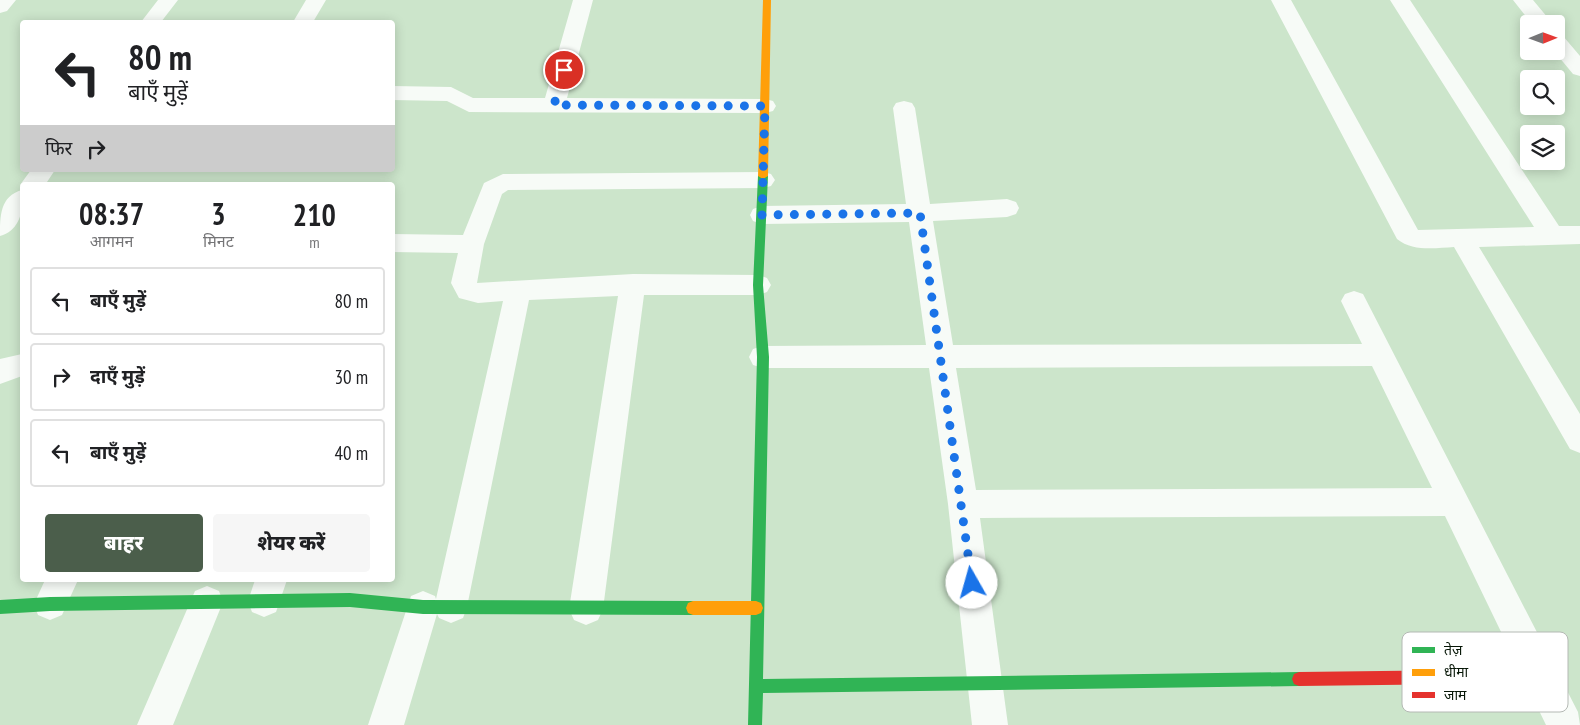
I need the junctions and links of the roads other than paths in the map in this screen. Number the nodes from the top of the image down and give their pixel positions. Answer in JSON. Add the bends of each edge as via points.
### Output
{"nodes":[{"id":1,"x":6,"y":0,"type":"edge"},
{"id":2,"x":168,"y":0,"type":"edge"},
{"id":3,"x":316,"y":0,"type":"edge"},
{"id":4,"x":583,"y":0,"type":"edge"},
{"id":5,"x":767,"y":0,"type":"edge"},
{"id":6,"x":1281,"y":0,"type":"edge"},
{"id":7,"x":1400,"y":0,"type":"edge"},
{"id":8,"x":1523,"y":0,"type":"edge"},
{"id":9,"x":0,"y":7,"type":"edge"},
{"id":10,"x":1536,"y":15,"type":"edge"},
{"id":11,"x":153,"y":20,"type":"edge"},
{"id":12,"x":304,"y":20,"type":"edge"},
{"id":13,"x":1565,"y":51,"type":"edge"},
{"id":14,"x":1580,"y":69,"type":"edge"},
{"id":15,"x":395,"y":93,"type":"edge"},
{"id":16,"x":554,"y":105,"type":"junction"},
{"id":17,"x":765,"y":106,"type":"junction"},
{"id":18,"x":904,"y":108,"type":"dead end"},
{"id":19,"x":763,"y":180,"type":"junction"},
{"id":20,"x":20,"y":201,"type":"edge"},
{"id":21,"x":1007,"y":208,"type":"dead end"},
{"id":22,"x":920,"y":213,"type":"junction"},
{"id":23,"x":762,"y":215,"type":"junction"},
{"id":24,"x":0,"y":228,"type":"edge"},
{"id":25,"x":1552,"y":235,"type":"junction"},
{"id":26,"x":1580,"y":235,"type":"edge"},
{"id":27,"x":1461,"y":237,"type":"junction"},
{"id":28,"x":395,"y":243,"type":"edge"},
{"id":29,"x":472,"y":244,"type":"junction"},
{"id":30,"x":633,"y":284,"type":"junction"},
{"id":31,"x":758,"y":285,"type":"junction"},
{"id":32,"x":518,"y":290,"type":"junction"},
{"id":33,"x":1354,"y":301,"type":"dead end"},
{"id":34,"x":1379,"y":356,"type":"junction"},
{"id":35,"x":763,"y":357,"type":"junction"},
{"id":36,"x":941,"y":357,"type":"junction"},
{"id":37,"x":20,"y":365,"type":"edge"},
{"id":38,"x":0,"y":373,"type":"edge"},
{"id":39,"x":1580,"y":440,"type":"edge"},
{"id":40,"x":1454,"y":502,"type":"junction"},
{"id":41,"x":963,"y":504,"type":"junction"},
{"id":42,"x":267,"y":591,"type":"edge"},
{"id":43,"x":56,"y":592,"type":"edge"},
{"id":44,"x":207,"y":602,"type":"junction"},
{"id":45,"x":0,"y":607,"type":"edge"},
{"id":46,"x":437,"y":607,"type":"junction"},
{"id":47,"x":756,"y":608,"type":"junction"},
{"id":48,"x":586,"y":609,"type":"junction"},
{"id":49,"x":1520,"y":632,"type":"edge"},
{"id":50,"x":1402,"y":678,"type":"edge"},
{"id":51,"x":984,"y":682,"type":"junction"},
{"id":52,"x":756,"y":686,"type":"junction"},
{"id":53,"x":1560,"y":712,"type":"edge"},
{"id":54,"x":155,"y":725,"type":"edge"},
{"id":55,"x":386,"y":725,"type":"edge"},
{"id":56,"x":755,"y":725,"type":"edge"},
{"id":57,"x":990,"y":725,"type":"edge"},
{"id":58,"x":1566,"y":725,"type":"edge"}],
"edges":[{"from":1,"to":9,"type":"street"},
{"from":2,"to":11,"type":"street"},
{"from":3,"to":12,"type":"street"},
{"from":4,"to":16,"type":"street"},
{"from":5,"to":17,"type":"street"},
{"from":6,"to":27,"type":"street","via":[[1406,233],[1415,238]]},
{"from":7,"to":25,"type":"street"},
{"from":8,"to":10,"type":"street"},
{"from":13,"to":14,"type":"street"},
{"from":15,"to":16,"type":"street","via":[[451,94],[469,105]]},
{"from":16,"to":17,"type":"street"},
{"from":17,"to":19,"type":"street"},
{"from":18,"to":22,"type":"street"},
{"from":19,"to":23,"type":"street"},
{"from":19,"to":29,"type":"street","via":[[503,182],[492,189]]},
{"from":20,"to":24,"type":"street"},
{"from":21,"to":22,"type":"street"},
{"from":22,"to":23,"type":"street"},
{"from":22,"to":36,"type":"street"},
{"from":23,"to":31,"type":"street"},
{"from":25,"to":26,"type":"street"},
{"from":25,"to":27,"type":"street"},
{"from":27,"to":39,"type":"street"},
{"from":28,"to":29,"type":"street"},
{"from":29,"to":32,"type":"street","via":[[465,288],[468,291]]},
{"from":30,"to":31,"type":"street"},
{"from":30,"to":32,"type":"street"},
{"from":30,"to":48,"type":"street"},
{"from":31,"to":35,"type":"street"},
{"from":32,"to":46,"type":"street"},
{"from":33,"to":34,"type":"street"},
{"from":34,"to":36,"type":"street"},
{"from":34,"to":40,"type":"street"},
{"from":35,"to":36,"type":"street"},
{"from":35,"to":47,"type":"street"},
{"from":36,"to":41,"type":"street"},
{"from":37,"to":38,"type":"street","via":[[11,366]]},
{"from":40,"to":41,"type":"street"},
{"from":40,"to":49,"type":"street"},
{"from":41,"to":51,"type":"street"},
{"from":42,"to":44,"type":"street"},
{"from":42,"to":46,"type":"street"},
{"from":43,"to":44,"type":"street"},
{"from":43,"to":45,"type":"street"},
{"from":44,"to":54,"type":"street"},
{"from":46,"to":48,"type":"street"},
{"from":46,"to":55,"type":"street"},
{"from":47,"to":48,"type":"street"},
{"from":47,"to":52,"type":"street"},
{"from":50,"to":51,"type":"street"},
{"from":51,"to":52,"type":"street"},
{"from":51,"to":57,"type":"street"},
{"from":52,"to":56,"type":"street"},
{"from":53,"to":58,"type":"street"}]}
